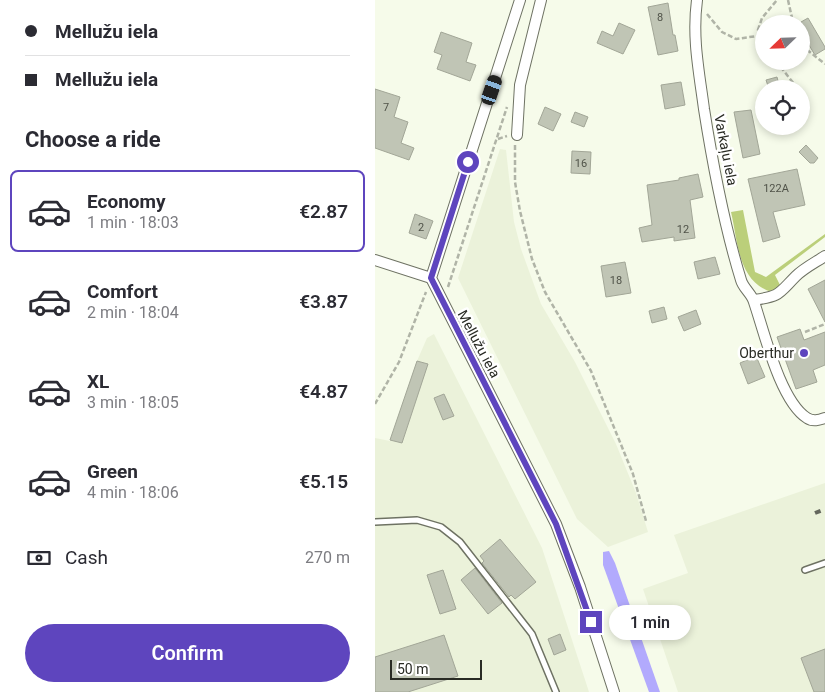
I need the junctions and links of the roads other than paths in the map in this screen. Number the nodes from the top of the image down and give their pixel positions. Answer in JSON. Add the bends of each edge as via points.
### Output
{"nodes":[{"id":1,"x":520,"y":0,"type":"edge"},
{"id":2,"x":541,"y":0,"type":"edge"},
{"id":3,"x":697,"y":2,"type":"edge"},
{"id":4,"x":517,"y":135,"type":"road end"},
{"id":5,"x":825,"y":256,"type":"edge"},
{"id":6,"x":375,"y":260,"type":"edge"},
{"id":7,"x":431,"y":278,"type":"junction"},
{"id":8,"x":754,"y":300,"type":"junction"},
{"id":9,"x":825,"y":418,"type":"edge"},
{"id":10,"x":375,"y":522,"type":"edge"},
{"id":11,"x":825,"y":564,"type":"edge"},
{"id":12,"x":805,"y":570,"type":"dead end"},
{"id":13,"x":556,"y":692,"type":"edge"},
{"id":14,"x":614,"y":692,"type":"edge"}],
"edges":[{"from":1,"to":7,"type":"street"},
{"from":2,"to":4,"type":"street","via":[[520,85]]},
{"from":3,"to":8,"type":"street","name":"Varkaļu iela","via":[[693,25],[712,158],[741,282]]},
{"from":5,"to":8,"type":"street","via":[[797,275],[783,291],[769,298]]},
{"from":6,"to":7,"type":"street"},
{"from":7,"to":14,"type":"street","name":"Mellužu iela","via":[[556,524]]},
{"from":8,"to":9,"type":"street","via":[[759,323],[783,386],[807,419],[817,421]]},
{"from":10,"to":13,"type":"lane","via":[[417,520],[441,527],[460,542],[532,634]]},
{"from":11,"to":12,"type":"lane"}]}
